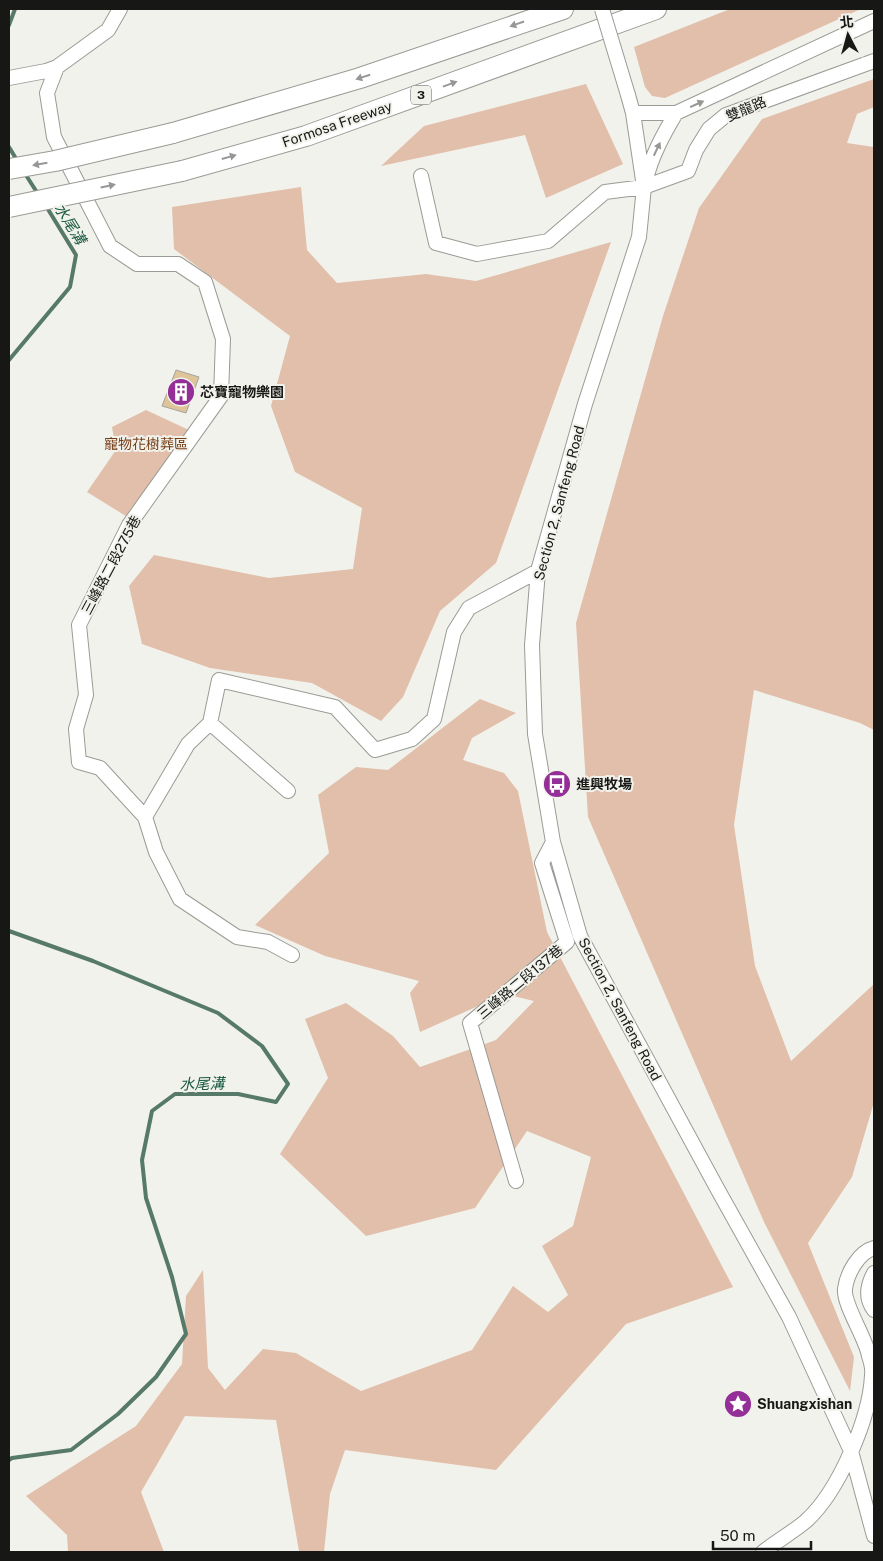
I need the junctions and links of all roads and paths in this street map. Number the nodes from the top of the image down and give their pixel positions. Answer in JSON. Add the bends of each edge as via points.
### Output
{"nodes":[{"id":1,"x":120,"y":9,"type":"edge"},
{"id":2,"x":563,"y":9,"type":"edge"},
{"id":3,"x":602,"y":9,"type":"edge"},
{"id":4,"x":656,"y":9,"type":"edge"},
{"id":5,"x":874,"y":21,"type":"edge"},
{"id":6,"x":874,"y":61,"type":"edge"},
{"id":7,"x":51,"y":69,"type":"junction"},
{"id":8,"x":9,"y":78,"type":"edge"},
{"id":9,"x":633,"y":113,"type":"junction"},
{"id":10,"x":676,"y":113,"type":"junction"},
{"id":11,"x":9,"y":169,"type":"edge"},
{"id":12,"x":421,"y":176,"type":"dead end"},
{"id":13,"x":644,"y":187,"type":"junction"},
{"id":14,"x":9,"y":207,"type":"edge"},
{"id":15,"x":538,"y":571,"type":"junction"},
{"id":16,"x":210,"y":724,"type":"junction"},
{"id":17,"x":288,"y":791,"type":"dead end"},
{"id":18,"x":145,"y":817,"type":"junction"},
{"id":19,"x":553,"y":842,"type":"junction"},
{"id":20,"x":292,"y":955,"type":"dead end"},
{"id":21,"x":516,"y":1180,"type":"dead end"},
{"id":22,"x":874,"y":1248,"type":"edge"},
{"id":23,"x":874,"y":1272,"type":"edge"},
{"id":24,"x":874,"y":1310,"type":"edge"},
{"id":25,"x":850,"y":1451,"type":"junction"},
{"id":26,"x":874,"y":1536,"type":"edge"},
{"id":27,"x":763,"y":1552,"type":"edge"}],
"edges":[{"from":1,"to":7,"type":"street","via":[[108,30]]},
{"from":2,"to":11,"type":"highway","one_way":true,"bridge":true,"via":[[360,78],[173,133]]},
{"from":3,"to":9,"type":"street","name":"Section 2, Sanfeng Road","bridge":true},
{"from":14,"to":4,"type":"highway","name":"Formosa Freeway","number":"3","one_way":true,"bridge":true,"via":[[182,170],[306,136]]},
{"from":10,"to":5,"type":"street","one_way":true},
{"from":6,"to":13,"type":"street","name":"雙龍路","via":[[726,115],[709,129],[688,171]]},
{"from":7,"to":8,"type":"street"},
{"from":7,"to":18,"type":"street","name":"三峰路二段275巷","via":[[47,93],[54,137],[110,246],[137,264],[178,264],[205,282],[223,339],[221,396],[130,525],[79,625],[86,695],[76,729],[79,762],[100,768]]},
{"from":9,"to":10,"type":"street"},
{"from":9,"to":13,"type":"street","name":"Section 2, Sanfeng Road"},
{"from":13,"to":10,"type":"street","one_way":true,"via":[[650,162]]},
{"from":12,"to":13,"type":"street","name":"雙龍路","via":[[436,243],[477,254],[548,241],[605,192]]},
{"from":13,"to":15,"type":"street","name":"Section 2, Sanfeng Road","via":[[639,237],[585,404]]},
{"from":15,"to":16,"type":"street","via":[[469,608],[454,632],[434,719],[412,739],[375,750],[335,707],[219,680]]},
{"from":15,"to":19,"type":"street","name":"Section 2, Sanfeng Road","via":[[532,645],[535,734]]},
{"from":16,"to":17,"type":"street"},
{"from":16,"to":18,"type":"street","via":[[188,744]]},
{"from":18,"to":20,"type":"street","via":[[156,852],[180,898],[237,937],[268,942]]},
{"from":19,"to":21,"type":"street","name":"三峰路二段137巷","via":[[542,863],[568,942],[470,1023]]},
{"from":19,"to":25,"type":"street","name":"Section 2, Sanfeng Road","via":[[580,936],[790,1318]]},
{"from":22,"to":25,"type":"street","via":[[850,1268],[845,1290],[869,1352],[872,1374],[866,1412]]},
{"from":23,"to":24,"type":"street","via":[[869,1283],[868,1301]]},
{"from":25,"to":26,"type":"street","name":"Section 2, Sanfeng Road"},
{"from":25,"to":27,"type":"street","via":[[835,1485],[806,1521]]}]}
